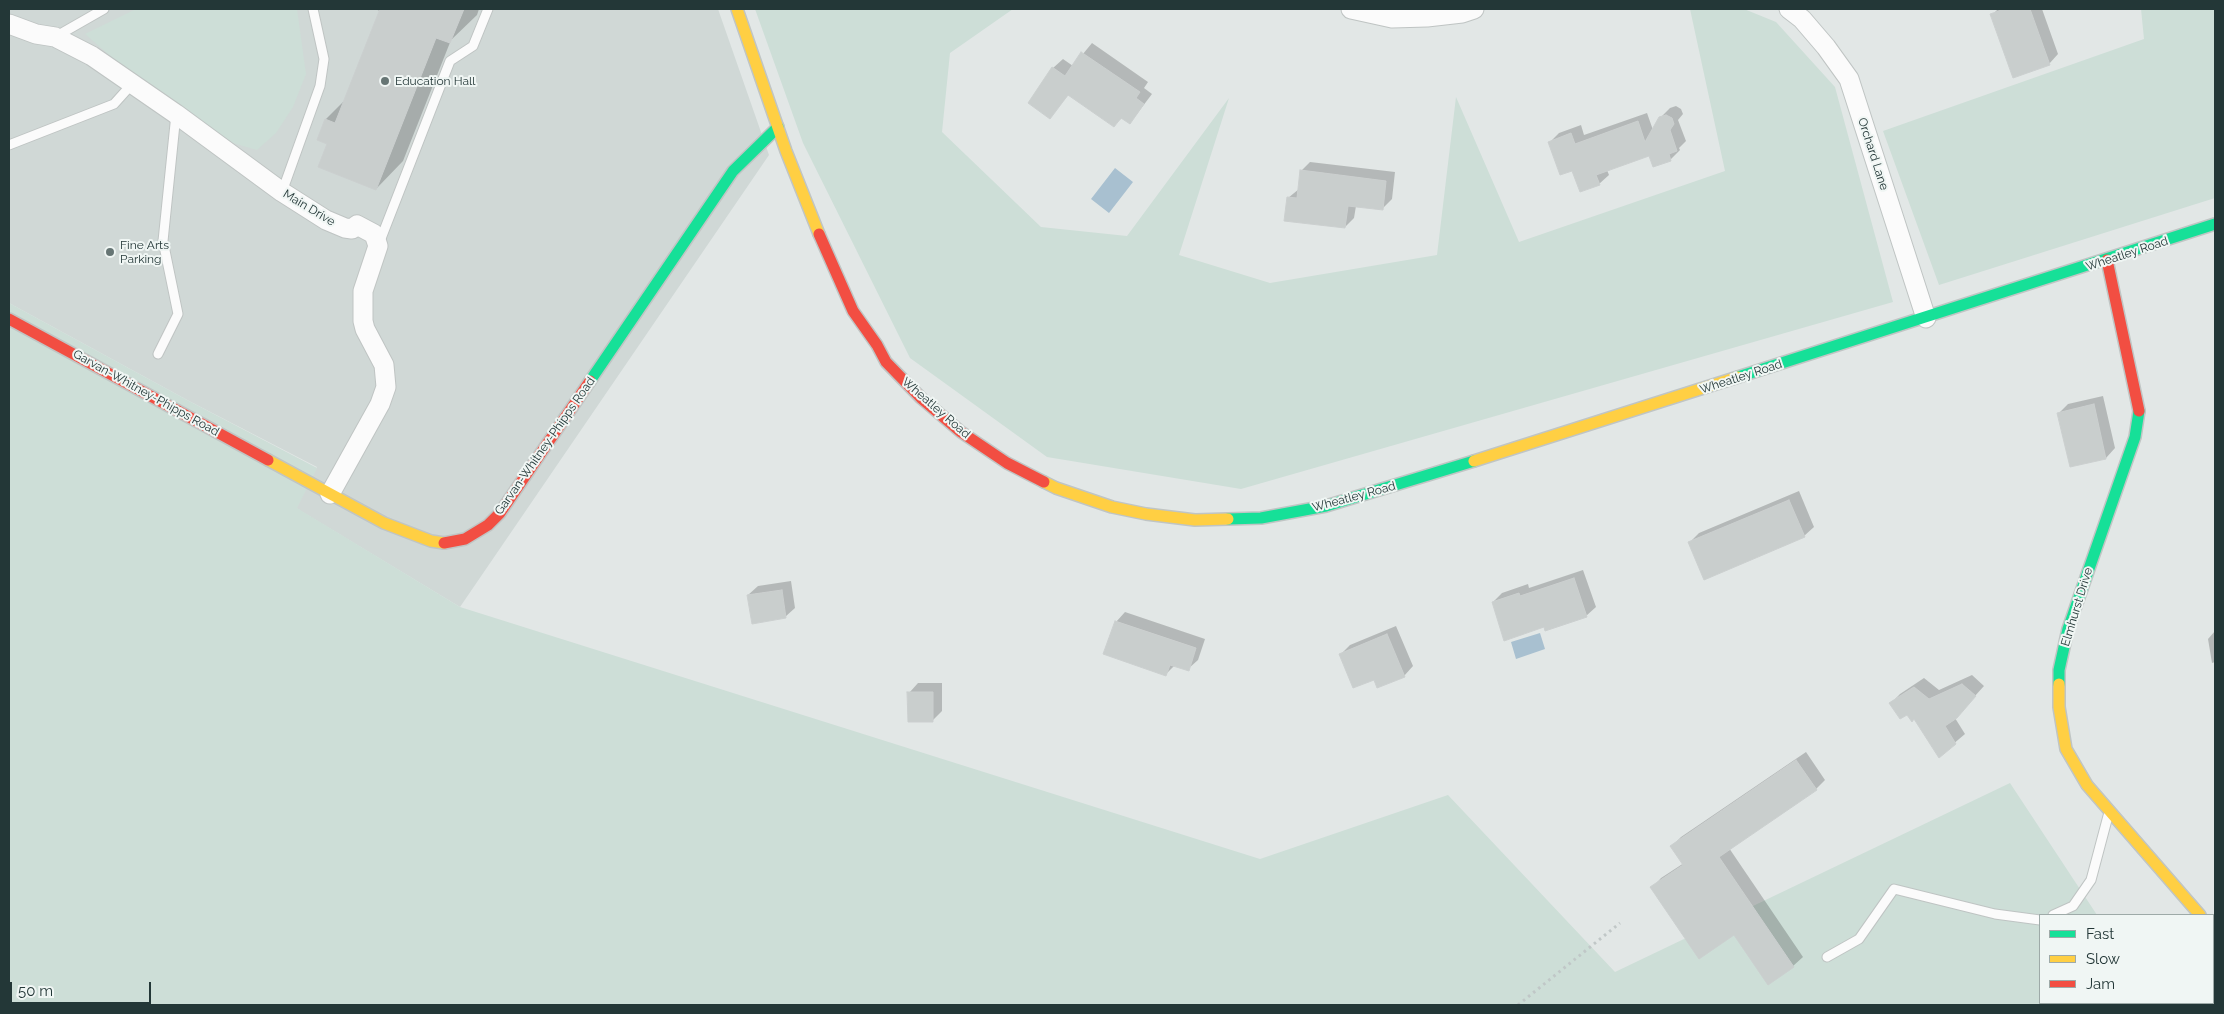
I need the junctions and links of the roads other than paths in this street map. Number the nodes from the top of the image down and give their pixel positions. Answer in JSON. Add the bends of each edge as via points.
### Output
{"nodes":[{"id":1,"x":104,"y":9,"type":"edge"},
{"id":2,"x":313,"y":9,"type":"edge"},
{"id":3,"x":488,"y":9,"type":"edge"},
{"id":4,"x":737,"y":9,"type":"edge"},
{"id":5,"x":1351,"y":9,"type":"edge"},
{"id":6,"x":1474,"y":9,"type":"edge"},
{"id":7,"x":1789,"y":9,"type":"edge"},
{"id":8,"x":9,"y":24,"type":"edge"},
{"id":9,"x":55,"y":37,"type":"junction"},
{"id":10,"x":132,"y":84,"type":"junction"},
{"id":11,"x":176,"y":114,"type":"junction"},
{"id":12,"x":778,"y":127,"type":"junction"},
{"id":13,"x":9,"y":145,"type":"edge"},
{"id":14,"x":282,"y":192,"type":"junction"},
{"id":15,"x":2215,"y":224,"type":"edge"},
{"id":16,"x":378,"y":246,"type":"junction"},
{"id":17,"x":2107,"y":260,"type":"junction"},
{"id":18,"x":1926,"y":318,"type":"junction"},
{"id":19,"x":9,"y":319,"type":"edge"},
{"id":20,"x":158,"y":354,"type":"dead end"},
{"id":21,"x":330,"y":494,"type":"junction"},
{"id":22,"x":2109,"y":811,"type":"junction"},
{"id":23,"x":2055,"y":914,"type":"edge"},
{"id":24,"x":2199,"y":914,"type":"edge"},
{"id":25,"x":2039,"y":920,"type":"edge"},
{"id":26,"x":1827,"y":957,"type":"dead end"}],
"edges":[{"from":1,"to":9,"type":"lane"},
{"from":2,"to":14,"type":"lane","via":[[324,59],[320,86]]},
{"from":3,"to":16,"type":"lane","via":[[473,46],[450,62]]},
{"from":4,"to":12,"type":"main road","name":"Wheatley Road"},
{"from":5,"to":6,"type":"street","via":[[1392,18],[1427,17]]},
{"from":7,"to":18,"type":"street","name":"Orchard Lane","via":[[1826,47],[1848,79]]},
{"from":8,"to":9,"type":"street","name":"Main Drive"},
{"from":9,"to":10,"type":"street","name":"Main Drive","via":[[92,56]]},
{"from":10,"to":11,"type":"street","name":"Main Drive"},
{"from":10,"to":13,"type":"lane","via":[[114,104]]},
{"from":11,"to":14,"type":"street","name":"Main Drive"},
{"from":11,"to":20,"type":"lane","via":[[163,241],[178,314]]},
{"from":12,"to":18,"type":"main road","name":"Wheatley Road","via":[[828,259],[853,311],[886,362],[961,432],[1006,463],[1056,488],[1112,507],[1146,514],[1195,520],[1261,518],[1326,506]]},
{"from":12,"to":21,"type":"main road","name":"Garvan-Whitney-Phipps Road","via":[[733,171],[500,513],[488,525],[465,538],[431,541],[384,523]]},
{"from":14,"to":16,"type":"street","name":"Main Drive","via":[[326,220],[345,228],[352,229],[357,225],[374,234]]},
{"from":15,"to":17,"type":"main road","name":"Wheatley Road"},
{"from":16,"to":21,"type":"street","via":[[363,291],[363,321],[384,365],[386,387],[380,404]]},
{"from":17,"to":18,"type":"main road","name":"Wheatley Road"},
{"from":17,"to":22,"type":"main road","name":"Elmhurst Drive","via":[[2138,418],[2124,471],[2068,629],[2060,670],[2059,707],[2066,749],[2086,785]]},
{"from":19,"to":21,"type":"main road","name":"Garvan-Whitney-Phipps Road"},
{"from":22,"to":23,"type":"lane","via":[[2091,880],[2073,906]]},
{"from":22,"to":24,"type":"main road","name":"Elmhurst Drive"},
{"from":25,"to":26,"type":"lane","via":[[1995,914],[1894,889],[1859,939]]}]}
